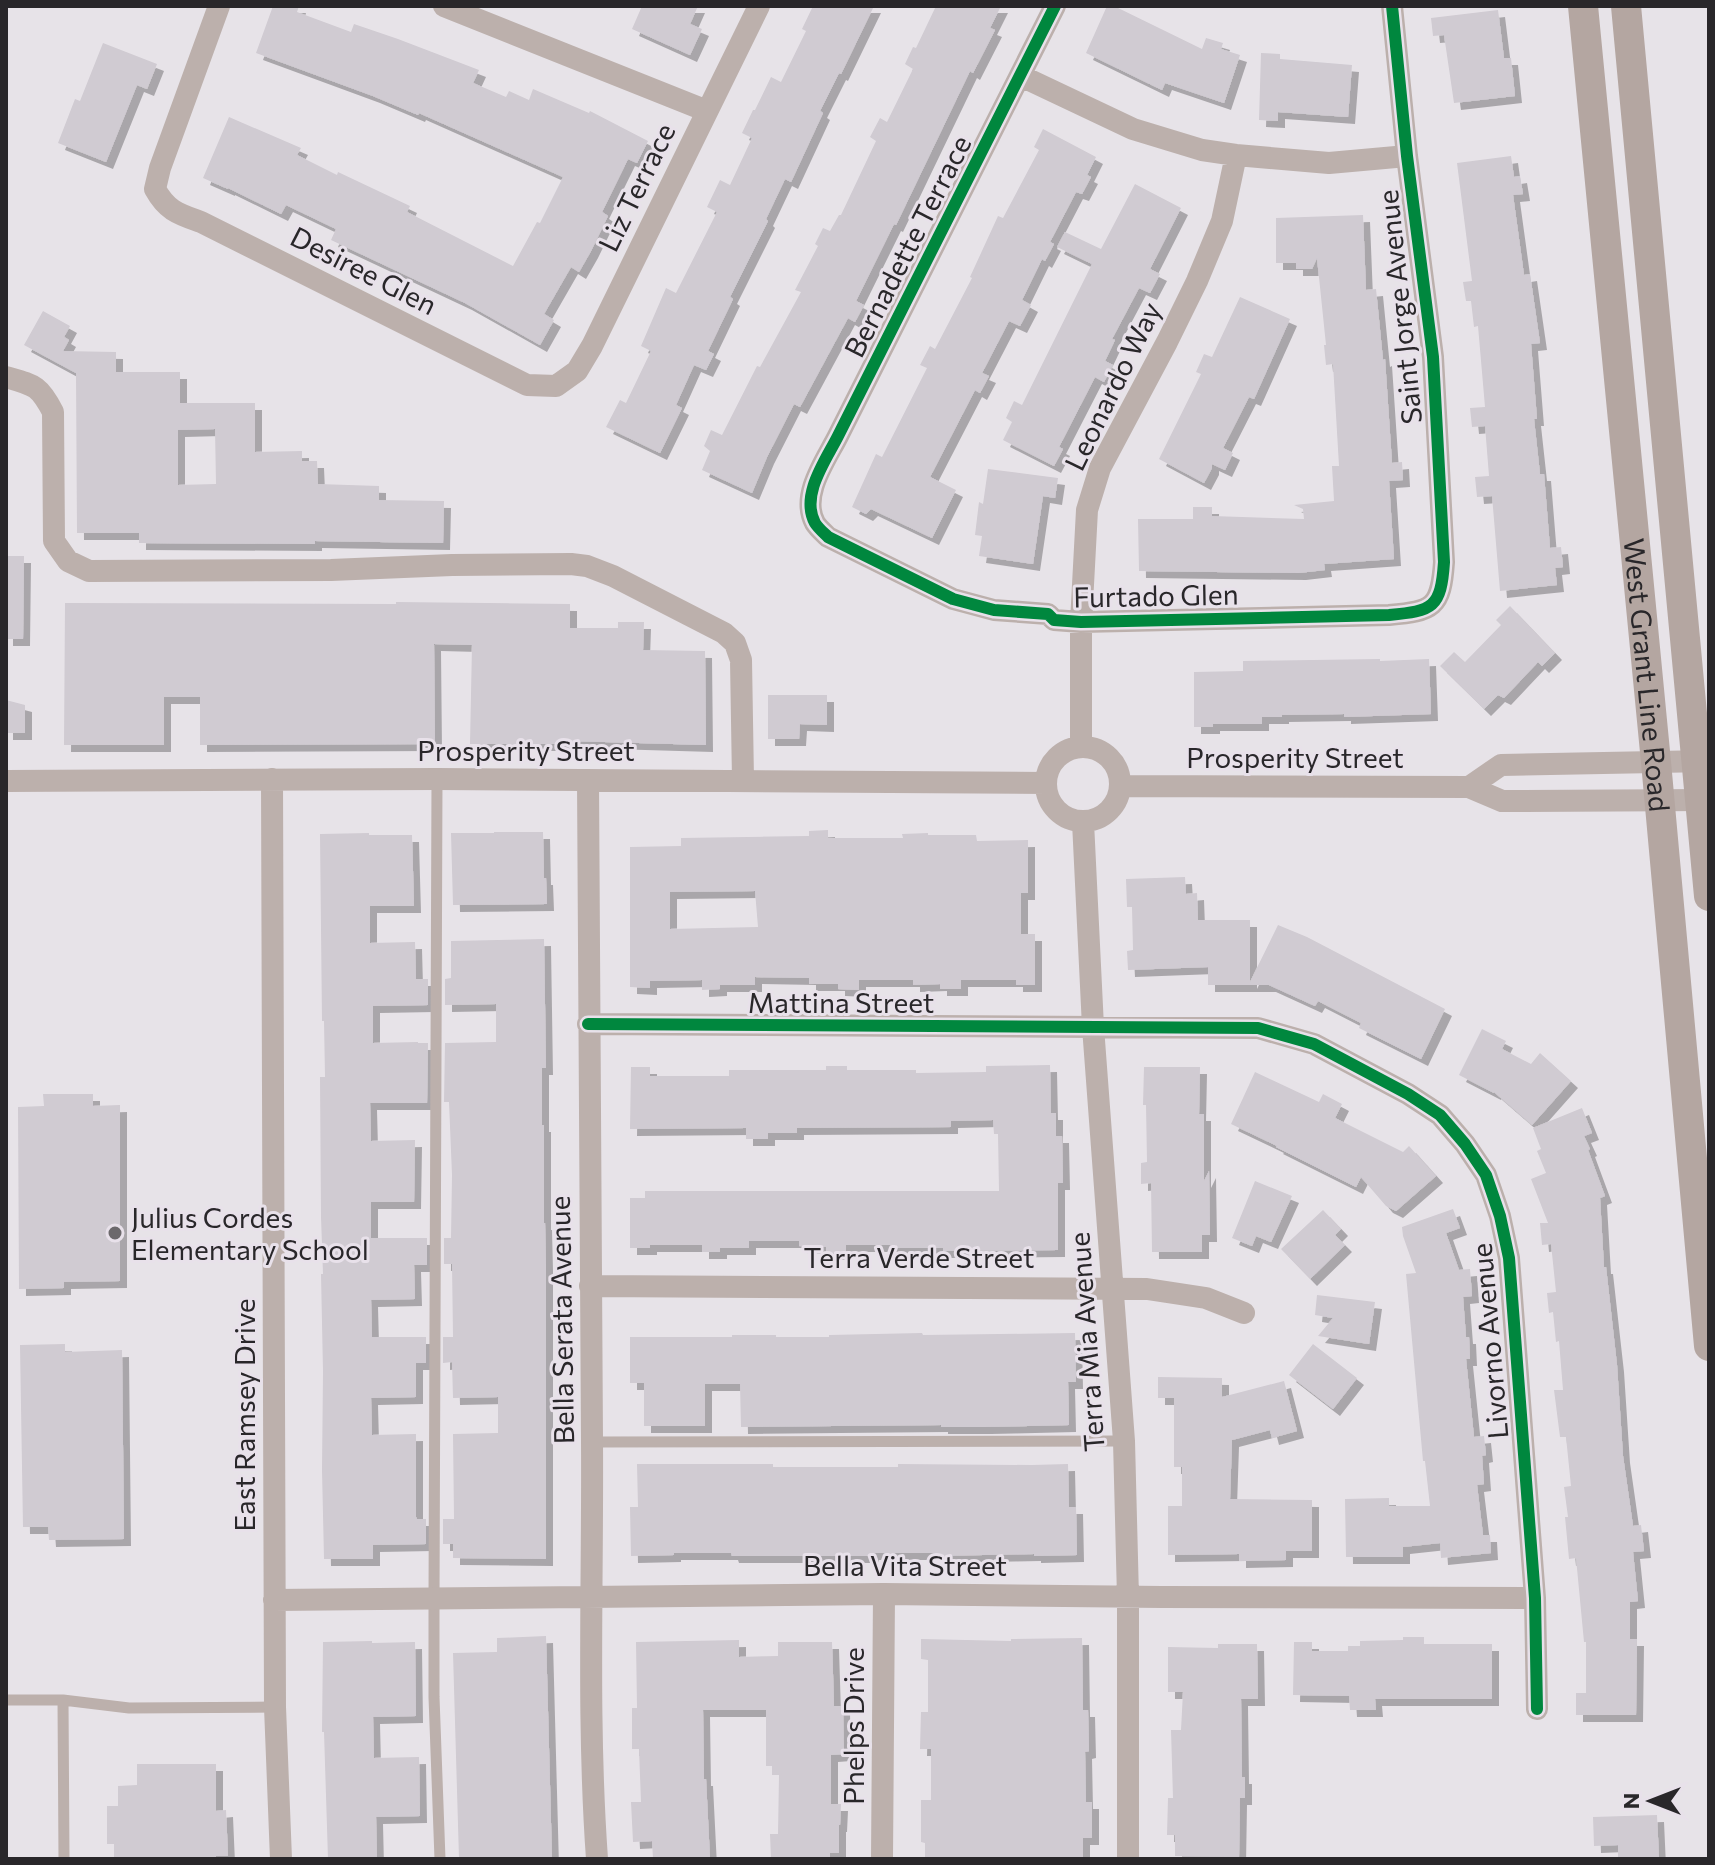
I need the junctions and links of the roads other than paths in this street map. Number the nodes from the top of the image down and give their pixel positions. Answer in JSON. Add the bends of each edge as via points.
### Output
{"nodes":[{"id":1,"x":219,"y":6,"type":"edge"},
{"id":2,"x":444,"y":6,"type":"edge"},
{"id":3,"x":759,"y":6,"type":"edge"},
{"id":4,"x":1055,"y":6,"type":"edge"},
{"id":5,"x":1392,"y":6,"type":"edge"},
{"id":6,"x":1583,"y":6,"type":"edge"},
{"id":7,"x":1626,"y":6,"type":"edge"},
{"id":8,"x":487,"y":13,"type":"edge"},
{"id":9,"x":1021,"y":76,"type":"junction"},
{"id":10,"x":707,"y":111,"type":"junction"},
{"id":11,"x":1236,"y":155,"type":"junction"},
{"id":12,"x":1407,"y":156,"type":"junction"},
{"id":13,"x":6,"y":377,"type":"edge"},
{"id":14,"x":556,"y":386,"type":"joint"},
{"id":15,"x":811,"y":511,"type":"joint"},
{"id":16,"x":1436,"y":602,"type":"joint"},
{"id":17,"x":1081,"y":622,"type":"junction"},
{"id":18,"x":1081,"y":747,"type":"junction"},
{"id":19,"x":1702,"y":761,"type":"edge"},
{"id":20,"x":1656,"y":762,"type":"junction"},
{"id":21,"x":272,"y":779,"type":"junction"},
{"id":22,"x":437,"y":779,"type":"junction"},
{"id":23,"x":588,"y":780,"type":"junction"},
{"id":24,"x":743,"y":780,"type":"junction"},
{"id":25,"x":6,"y":781,"type":"edge"},
{"id":26,"x":1046,"y":783,"type":"junction"},
{"id":27,"x":1121,"y":786,"type":"junction"},
{"id":28,"x":1469,"y":787,"type":"junction"},
{"id":29,"x":1659,"y":800,"type":"junction"},
{"id":30,"x":1704,"y":800,"type":"edge"},
{"id":31,"x":1083,"y":822,"type":"junction"},
{"id":32,"x":1709,"y":896,"type":"edge"},
{"id":33,"x":588,"y":1024,"type":"junction"},
{"id":34,"x":1093,"y":1027,"type":"junction"},
{"id":35,"x":590,"y":1286,"type":"junction"},
{"id":36,"x":1112,"y":1288,"type":"junction"},
{"id":37,"x":1244,"y":1313,"type":"dead end"},
{"id":38,"x":1709,"y":1346,"type":"edge"},
{"id":39,"x":1124,"y":1441,"type":"junction"},
{"id":40,"x":592,"y":1442,"type":"junction"},
{"id":41,"x":884,"y":1594,"type":"junction"},
{"id":42,"x":1128,"y":1597,"type":"junction"},
{"id":43,"x":593,"y":1598,"type":"junction"},
{"id":44,"x":1535,"y":1598,"type":"junction"},
{"id":45,"x":434,"y":1599,"type":"junction"},
{"id":46,"x":274,"y":1600,"type":"junction"},
{"id":47,"x":6,"y":1700,"type":"edge"},
{"id":48,"x":63,"y":1700,"type":"junction"},
{"id":49,"x":275,"y":1707,"type":"junction"},
{"id":50,"x":1537,"y":1709,"type":"dead end"},
{"id":51,"x":64,"y":1859,"type":"edge"},
{"id":52,"x":281,"y":1859,"type":"edge"},
{"id":53,"x":440,"y":1859,"type":"edge"},
{"id":54,"x":597,"y":1859,"type":"edge"},
{"id":55,"x":882,"y":1859,"type":"edge"},
{"id":56,"x":1128,"y":1859,"type":"edge"}],
"edges":[{"from":1,"to":14,"type":"street","name":"Desiree Glen","via":[[169,138],[155,189],[162,202],[527,385]]},
{"from":2,"to":8,"type":"street"},
{"from":3,"to":10,"type":"street","name":"Liz Terrace"},
{"from":4,"to":9,"type":"street","name":"Bernadette Terrace"},
{"from":5,"to":12,"type":"street","name":"Saint Jorge Avenue"},
{"from":6,"to":20,"type":"main road","name":"West Grant Line Road"},
{"from":7,"to":19,"type":"main road","name":"West Grant Line Road"},
{"from":8,"to":10,"type":"street"},
{"from":9,"to":11,"type":"street","via":[[1133,129]]},
{"from":9,"to":15,"type":"street","name":"Bernadette Terrace","via":[[818,476]]},
{"from":10,"to":14,"type":"street","name":"Liz Terrace","via":[[592,346],[577,371]]},
{"from":11,"to":12,"type":"street","via":[[1329,163]]},
{"from":11,"to":17,"type":"street","name":"Leonardo Way","via":[[1222,221],[1197,281],[1100,468],[1087,510]]},
{"from":12,"to":16,"type":"street","name":"Saint Jorge Avenue","via":[[1433,357],[1444,562]]},
{"from":13,"to":24,"type":"street","via":[[43,393],[53,412],[54,541],[68,561],[89,571],[587,566],[735,643],[741,660]]},
{"from":15,"to":17,"type":"street","name":"Furtado Glen","via":[[828,537],[953,599]]},
{"from":16,"to":17,"type":"street","name":"Furtado Glen","via":[[1418,612],[1389,615]]},
{"from":17,"to":18,"type":"street","name":"Leonardo Way"},
{"from":18,"to":26,"type":"street","via":[[1054,762]]},
{"from":18,"to":27,"type":"street","via":[[1114,762]]},
{"from":19,"to":20,"type":"street"},
{"from":19,"to":30,"type":"main road","name":"West Grant Line Road"},
{"from":20,"to":28,"type":"street","via":[[1501,765]]},
{"from":20,"to":29,"type":"main road","name":"West Grant Line Road"},
{"from":21,"to":22,"type":"street","name":"Prosperity Street"},
{"from":21,"to":25,"type":"street","name":"Prosperity Street"},
{"from":21,"to":46,"type":"street","name":"East Ramsey Drive"},
{"from":22,"to":23,"type":"street","name":"Prosperity Street"},
{"from":22,"to":45,"type":"lane"},
{"from":23,"to":24,"type":"street","name":"Prosperity Street"},
{"from":23,"to":33,"type":"street","name":"Bella Serata Avenue"},
{"from":24,"to":26,"type":"street","name":"Prosperity Street"},
{"from":26,"to":31,"type":"street","via":[[1052,805],[1071,820]]},
{"from":27,"to":28,"type":"street","name":"Prosperity Street"},
{"from":27,"to":31,"type":"street","via":[[1113,808]]},
{"from":28,"to":29,"type":"street","name":"Prosperity Street","via":[[1502,801]]},
{"from":29,"to":30,"type":"street","name":"Prosperity Street"},
{"from":29,"to":38,"type":"main road","name":"West Grant Line Road"},
{"from":30,"to":32,"type":"main road","name":"West Grant Line Road"},
{"from":31,"to":34,"type":"street","name":"Terra Mia Avenue"},
{"from":33,"to":34,"type":"street","name":"Mattina Street"},
{"from":33,"to":35,"type":"street","name":"Bella Serata Avenue"},
{"from":34,"to":36,"type":"street","name":"Terra Mia Avenue"},
{"from":34,"to":44,"type":"street","name":"Livorno Avenue","via":[[1258,1028],[1314,1044],[1440,1115],[1465,1144],[1486,1175],[1509,1258]]},
{"from":35,"to":36,"type":"street","name":"Terra Verde Street"},
{"from":35,"to":40,"type":"street","name":"Bella Serata Avenue"},
{"from":36,"to":37,"type":"street","name":"Terra Verde Street","via":[[1206,1298]]},
{"from":36,"to":39,"type":"street","name":"Terra Mia Avenue"},
{"from":39,"to":40,"type":"lane"},
{"from":39,"to":42,"type":"street","name":"Terra Mia Avenue"},
{"from":40,"to":43,"type":"street","name":"Bella Serata Avenue"},
{"from":41,"to":42,"type":"street","name":"Bella Vita Street"},
{"from":41,"to":43,"type":"street","name":"Bella Vita Street"},
{"from":41,"to":55,"type":"street","name":"Phelps Drive"},
{"from":42,"to":44,"type":"street","name":"Bella Vita Street"},
{"from":42,"to":56,"type":"street","name":"Terra Mia Avenue"},
{"from":43,"to":45,"type":"street","name":"Bella Vita Street"},
{"from":43,"to":54,"type":"street","name":"Bella Serata Avenue"},
{"from":44,"to":50,"type":"street","name":"Livorno Avenue"},
{"from":45,"to":46,"type":"street","name":"Bella Vita Street"},
{"from":45,"to":53,"type":"lane"},
{"from":46,"to":49,"type":"street","name":"East Ramsey Drive"},
{"from":47,"to":48,"type":"lane"},
{"from":48,"to":49,"type":"lane","via":[[129,1708]]},
{"from":48,"to":51,"type":"lane"},
{"from":49,"to":52,"type":"street","name":"East Ramsey Drive"}]}
